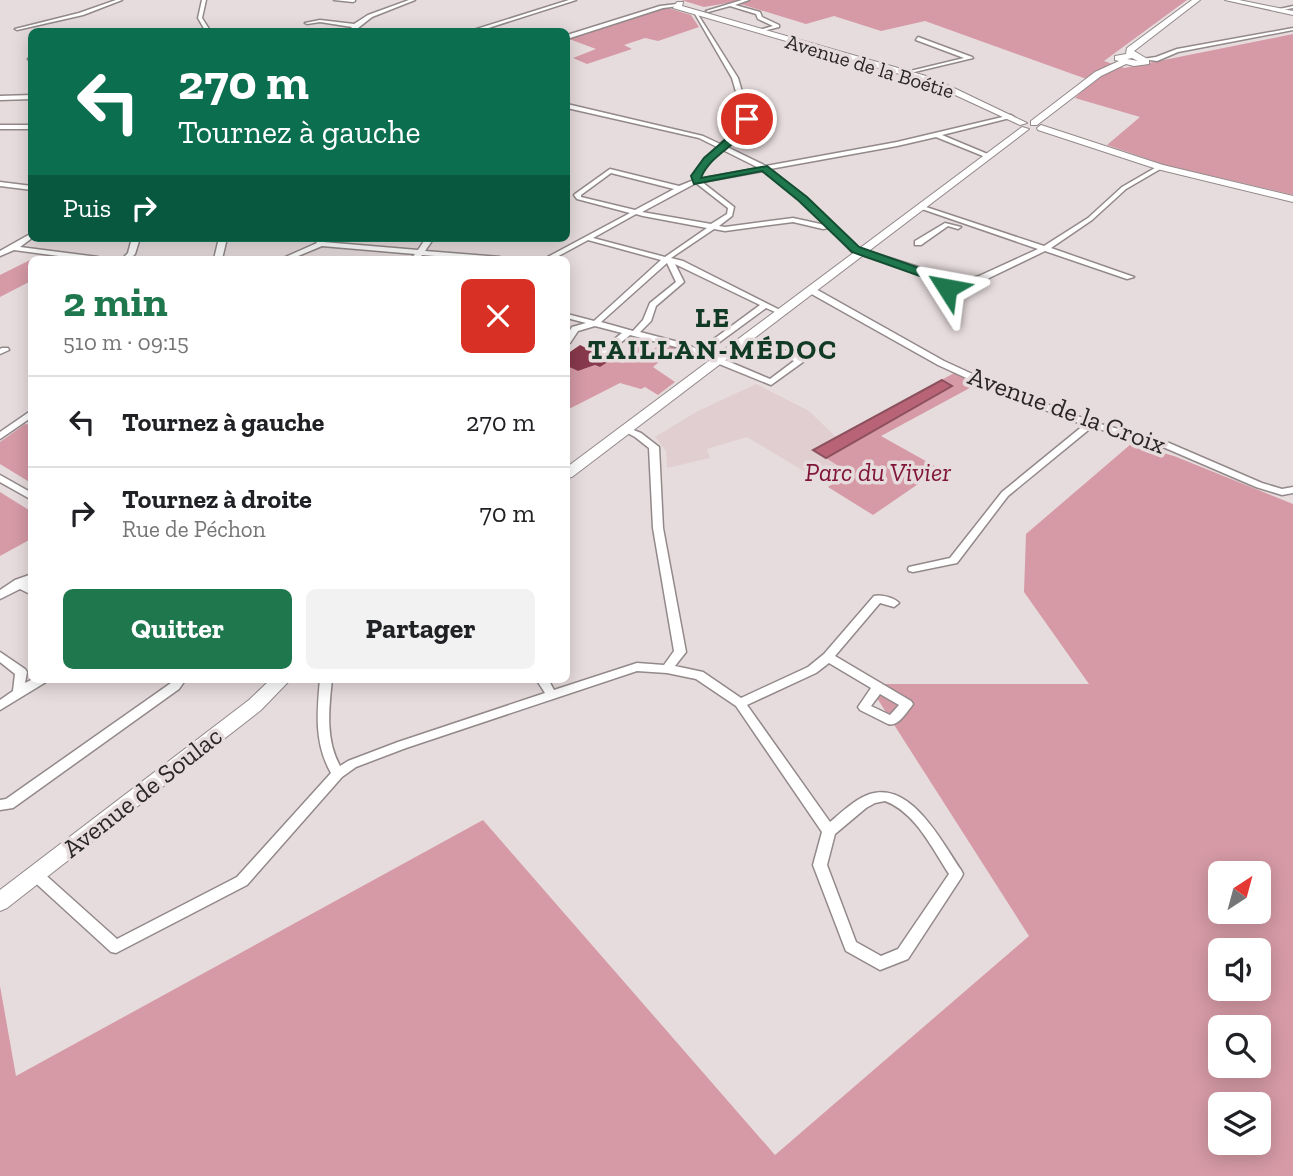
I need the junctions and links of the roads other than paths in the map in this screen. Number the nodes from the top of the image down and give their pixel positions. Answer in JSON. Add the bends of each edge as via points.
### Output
{"nodes":[{"id":1,"x":120,"y":0,"type":"edge"},
{"id":2,"x":204,"y":0,"type":"edge"},
{"id":3,"x":336,"y":0,"type":"edge"},
{"id":4,"x":413,"y":0,"type":"edge"},
{"id":5,"x":574,"y":0,"type":"edge"},
{"id":6,"x":747,"y":0,"type":"edge"},
{"id":7,"x":1196,"y":0,"type":"edge"},
{"id":8,"x":1229,"y":0,"type":"edge"},
{"id":9,"x":353,"y":1,"type":"edge"},
{"id":10,"x":676,"y":3,"type":"edge"},
{"id":11,"x":731,"y":5,"type":"junction"},
{"id":12,"x":1293,"y":7,"type":"edge"},
{"id":13,"x":1277,"y":10,"type":"junction"},
{"id":14,"x":710,"y":13,"type":"junction"},
{"id":15,"x":1293,"y":13,"type":"edge"},
{"id":16,"x":697,"y":14,"type":"junction"},
{"id":17,"x":307,"y":23,"type":"dead end"},
{"id":18,"x":354,"y":26,"type":"joint"},
{"id":19,"x":206,"y":28,"type":"edge"},
{"id":20,"x":482,"y":28,"type":"edge"},
{"id":21,"x":17,"y":29,"type":"dead end"},
{"id":22,"x":1293,"y":29,"type":"edge"},
{"id":23,"x":761,"y":32,"type":"junction"},
{"id":24,"x":570,"y":36,"type":"edge"},
{"id":25,"x":918,"y":39,"type":"dead end"},
{"id":26,"x":1127,"y":59,"type":"junction"},
{"id":27,"x":1145,"y":59,"type":"joint"},
{"id":28,"x":908,"y":73,"type":"junction"},
{"id":29,"x":28,"y":97,"type":"edge"},
{"id":30,"x":0,"y":98,"type":"edge"},
{"id":31,"x":570,"y":107,"type":"edge"},
{"id":32,"x":1011,"y":117,"type":"junction"},
{"id":33,"x":1031,"y":125,"type":"junction"},
{"id":34,"x":0,"y":127,"type":"edge"},
{"id":35,"x":28,"y":127,"type":"edge"},
{"id":36,"x":937,"y":135,"type":"junction"},
{"id":37,"x":721,"y":146,"type":"junction"},
{"id":38,"x":988,"y":156,"type":"junction"},
{"id":39,"x":1160,"y":167,"type":"junction"},
{"id":40,"x":764,"y":168,"type":"junction"},
{"id":41,"x":698,"y":182,"type":"junction"},
{"id":42,"x":0,"y":184,"type":"edge"},
{"id":43,"x":28,"y":188,"type":"edge"},
{"id":44,"x":677,"y":188,"type":"junction"},
{"id":45,"x":1293,"y":199,"type":"edge"},
{"id":46,"x":921,"y":207,"type":"junction"},
{"id":47,"x":635,"y":212,"type":"junction"},
{"id":48,"x":832,"y":226,"type":"junction"},
{"id":49,"x":978,"y":227,"type":"junction"},
{"id":50,"x":715,"y":228,"type":"junction"},
{"id":51,"x":28,"y":236,"type":"edge"},
{"id":52,"x":587,"y":238,"type":"junction"},
{"id":53,"x":317,"y":242,"type":"edge"},
{"id":54,"x":328,"y":242,"type":"edge"},
{"id":55,"x":427,"y":242,"type":"edge"},
{"id":56,"x":918,"y":243,"type":"dead end"},
{"id":57,"x":1044,"y":250,"type":"junction"},
{"id":58,"x":6,"y":251,"type":"edge"},
{"id":59,"x":421,"y":252,"type":"junction"},
{"id":60,"x":861,"y":252,"type":"junction"},
{"id":61,"x":64,"y":256,"type":"edge"},
{"id":62,"x":291,"y":256,"type":"edge"},
{"id":63,"x":418,"y":256,"type":"edge"},
{"id":64,"x":466,"y":256,"type":"edge"},
{"id":65,"x":554,"y":256,"type":"edge"},
{"id":66,"x":669,"y":260,"type":"junction"},
{"id":67,"x":1130,"y":277,"type":"dead end"},
{"id":68,"x":811,"y":290,"type":"junction"},
{"id":69,"x":765,"y":305,"type":"junction"},
{"id":70,"x":782,"y":313,"type":"junction"},
{"id":71,"x":570,"y":319,"type":"edge"},
{"id":72,"x":570,"y":322,"type":"edge"},
{"id":73,"x":596,"y":323,"type":"junction"},
{"id":74,"x":575,"y":330,"type":"junction"},
{"id":75,"x":632,"y":332,"type":"junction"},
{"id":76,"x":570,"y":337,"type":"edge"},
{"id":77,"x":764,"y":345,"type":"dead end"},
{"id":78,"x":605,"y":351,"type":"dead end"},
{"id":79,"x":701,"y":352,"type":"junction"},
{"id":80,"x":719,"y":360,"type":"junction"},
{"id":81,"x":28,"y":416,"type":"edge"},
{"id":82,"x":1090,"y":424,"type":"junction"},
{"id":83,"x":626,"y":430,"type":"junction"},
{"id":84,"x":0,"y":436,"type":"edge"},
{"id":85,"x":570,"y":472,"type":"edge"},
{"id":86,"x":0,"y":478,"type":"edge"},
{"id":87,"x":1293,"y":491,"type":"edge"},
{"id":88,"x":28,"y":494,"type":"edge"},
{"id":89,"x":913,"y":569,"type":"dead end"},
{"id":90,"x":28,"y":578,"type":"edge"},
{"id":91,"x":19,"y":583,"type":"junction"},
{"id":92,"x":28,"y":589,"type":"edge"},
{"id":93,"x":0,"y":595,"type":"edge"},
{"id":94,"x":894,"y":603,"type":"dead end"},
{"id":95,"x":0,"y":656,"type":"edge"},
{"id":96,"x":828,"y":657,"type":"junction"},
{"id":97,"x":28,"y":667,"type":"edge"},
{"id":98,"x":667,"y":669,"type":"junction"},
{"id":99,"x":21,"y":672,"type":"junction"},
{"id":100,"x":35,"y":683,"type":"edge"},
{"id":101,"x":177,"y":683,"type":"edge"},
{"id":102,"x":278,"y":683,"type":"edge"},
{"id":103,"x":326,"y":683,"type":"edge"},
{"id":104,"x":544,"y":683,"type":"edge"},
{"id":105,"x":878,"y":688,"type":"dead end"},
{"id":106,"x":18,"y":693,"type":"junction"},
{"id":107,"x":552,"y":696,"type":"junction"},
{"id":108,"x":740,"y":702,"type":"junction"},
{"id":109,"x":0,"y":706,"type":"edge"},
{"id":110,"x":338,"y":774,"type":"junction"},
{"id":111,"x":0,"y":805,"type":"edge"},
{"id":112,"x":829,"y":831,"type":"junction"},
{"id":113,"x":35,"y":874,"type":"junction"},
{"id":114,"x":0,"y":902,"type":"edge"}],
"edges":[{"from":1,"to":21,"type":"street"},
{"from":2,"to":19,"type":"street","via":[[200,18]]},
{"from":3,"to":9,"type":"street"},
{"from":4,"to":18,"type":"street"},
{"from":5,"to":20,"type":"street"},
{"from":6,"to":11,"type":"street"},
{"from":7,"to":26,"type":"main road","via":[[1130,50]]},
{"from":8,"to":13,"type":"main road"},
{"from":10,"to":14,"type":"main road"},
{"from":10,"to":16,"type":"main road","via":[[677,8]]},
{"from":10,"to":24,"type":"street"},
{"from":11,"to":14,"type":"street"},
{"from":11,"to":23,"type":"street","via":[[758,13],[778,26]]},
{"from":12,"to":13,"type":"street"},
{"from":13,"to":15,"type":"main road"},
{"from":14,"to":16,"type":"main road"},
{"from":14,"to":23,"type":"main road","name":"Avenue de la Boétie"},
{"from":16,"to":37,"type":"street","via":[[735,78],[747,114],[745,127]]},
{"from":17,"to":18,"type":"street"},
{"from":22,"to":27,"type":"street"},
{"from":23,"to":28,"type":"main road","name":"Avenue de la Boétie"},
{"from":25,"to":28,"type":"street","via":[[970,58]]},
{"from":26,"to":27,"type":"main road","via":[[1142,63]]},
{"from":26,"to":33,"type":"main road","via":[[1098,74]]},
{"from":28,"to":32,"type":"main road","name":"Avenue de la Boétie"},
{"from":29,"to":30,"type":"street"},
{"from":31,"to":37,"type":"street","via":[[701,137]]},
{"from":32,"to":33,"type":"main road","name":"Avenue de la Boétie"},
{"from":32,"to":36,"type":"street"},
{"from":33,"to":38,"type":"main road"},
{"from":33,"to":39,"type":"main road","name":"Avenue de la Boétie"},
{"from":34,"to":35,"type":"street"},
{"from":36,"to":38,"type":"street"},
{"from":36,"to":40,"type":"street"},
{"from":37,"to":40,"type":"street"},
{"from":37,"to":41,"type":"street","via":[[696,176]]},
{"from":38,"to":46,"type":"main road"},
{"from":39,"to":45,"type":"main road","name":"Avenue de la Boétie"},
{"from":39,"to":57,"type":"street","via":[[1124,188],[1090,219]]},
{"from":40,"to":41,"type":"street"},
{"from":40,"to":48,"type":"street"},
{"from":41,"to":44,"type":"street"},
{"from":41,"to":50,"type":"street","via":[[731,207],[730,215]]},
{"from":42,"to":43,"type":"street"},
{"from":44,"to":47,"type":"street"},
{"from":44,"to":47,"type":"street","via":[[610,171],[579,193],[579,198]]},
{"from":46,"to":49,"type":"street"},
{"from":46,"to":60,"type":"main road"},
{"from":47,"to":50,"type":"street"},
{"from":47,"to":52,"type":"street"},
{"from":48,"to":50,"type":"street","via":[[793,220]]},
{"from":48,"to":60,"type":"street"},
{"from":49,"to":56,"type":"street","via":[[969,230],[947,223]]},
{"from":49,"to":57,"type":"street"},
{"from":50,"to":66,"type":"street"},
{"from":51,"to":58,"type":"street","via":[[2,249]]},
{"from":52,"to":65,"type":"street"},
{"from":52,"to":66,"type":"street"},
{"from":53,"to":62,"type":"street"},
{"from":54,"to":59,"type":"street"},
{"from":55,"to":59,"type":"street"},
{"from":57,"to":60,"type":"street","via":[[959,284]]},
{"from":57,"to":67,"type":"street"},
{"from":58,"to":61,"type":"street"},
{"from":59,"to":63,"type":"street"},
{"from":59,"to":64,"type":"street"},
{"from":60,"to":68,"type":"main road"},
{"from":66,"to":69,"type":"street"},
{"from":66,"to":73,"type":"street"},
{"from":66,"to":75,"type":"street","via":[[680,282],[653,305],[648,321]]},
{"from":68,"to":70,"type":"main road"},
{"from":68,"to":82,"type":"street","name":"Avenue de la Croix","via":[[941,363]]},
{"from":69,"to":70,"type":"street"},
{"from":69,"to":79,"type":"street"},
{"from":70,"to":80,"type":"main road"},
{"from":71,"to":73,"type":"street"},
{"from":72,"to":74,"type":"street"},
{"from":73,"to":74,"type":"street"},
{"from":73,"to":75,"type":"street"},
{"from":74,"to":76,"type":"street"},
{"from":75,"to":78,"type":"street"},
{"from":75,"to":79,"type":"street"},
{"from":77,"to":80,"type":"street","via":[[800,359],[771,382]]},
{"from":79,"to":80,"type":"street"},
{"from":80,"to":83,"type":"main road"},
{"from":81,"to":84,"type":"street"},
{"from":82,"to":87,"type":"street","name":"Avenue de la Croix","via":[[1166,445],[1259,485]]},
{"from":82,"to":89,"type":"street","via":[[1005,494],[953,561]]},
{"from":83,"to":85,"type":"main road"},
{"from":83,"to":98,"type":"street","via":[[649,442],[656,456],[658,528],[680,652]]},
{"from":86,"to":88,"type":"street"},
{"from":90,"to":91,"type":"street"},
{"from":91,"to":92,"type":"street"},
{"from":91,"to":93,"type":"street"},
{"from":94,"to":96,"type":"street","via":[[878,599]]},
{"from":95,"to":99,"type":"street"},
{"from":96,"to":105,"type":"street"},
{"from":96,"to":108,"type":"street","via":[[811,670]]},
{"from":97,"to":99,"type":"street"},
{"from":98,"to":107,"type":"street","via":[[637,667]]},
{"from":98,"to":108,"type":"street","via":[[699,675]]},
{"from":99,"to":106,"type":"street"},
{"from":100,"to":106,"type":"street"},
{"from":101,"to":111,"type":"street","via":[[9,804]]},
{"from":102,"to":113,"type":"main road","name":"Avenue de Soulac"},
{"from":103,"to":110,"type":"street","via":[[326,757]]},
{"from":104,"to":107,"type":"street"},
{"from":106,"to":109,"type":"street"},
{"from":107,"to":110,"type":"street","via":[[402,745]]},
{"from":108,"to":112,"type":"street"},
{"from":110,"to":113,"type":"street","via":[[242,881],[116,947]]},
{"from":112,"to":112,"type":"street","via":[[820,865],[851,946],[880,963],[903,954],[957,874],[907,805],[892,797],[873,797]]},
{"from":113,"to":114,"type":"main road","name":"Avenue de Soulac"}]}
